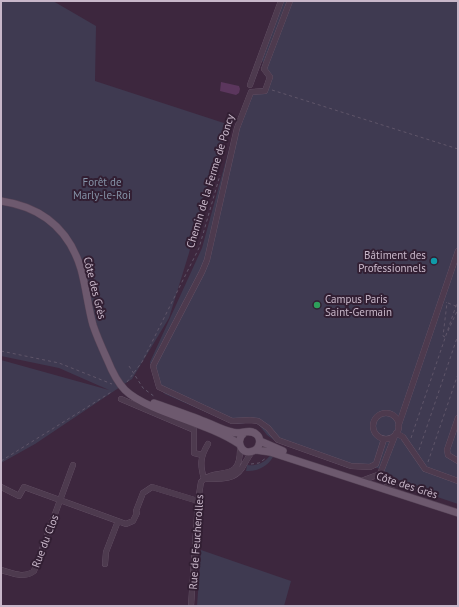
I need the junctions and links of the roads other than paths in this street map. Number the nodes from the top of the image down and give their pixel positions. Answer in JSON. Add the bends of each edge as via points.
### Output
{"nodes":[{"id":1,"x":281,"y":1,"type":"edge"},
{"id":2,"x":290,"y":1,"type":"edge"},
{"id":3,"x":250,"y":85,"type":"dead end"},
{"id":4,"x":1,"y":201,"type":"edge"},
{"id":5,"x":458,"y":251,"type":"edge"},
{"id":6,"x":112,"y":372,"type":"junction"},
{"id":7,"x":121,"y":399,"type":"dead end"},
{"id":8,"x":458,"y":418,"type":"edge"},
{"id":9,"x":397,"y":430,"type":"junction"},
{"id":10,"x":244,"y":433,"type":"junction"},
{"id":11,"x":384,"y":439,"type":"junction"},
{"id":12,"x":260,"y":441,"type":"junction"},
{"id":13,"x":208,"y":444,"type":"dead end"},
{"id":14,"x":240,"y":445,"type":"junction"},
{"id":15,"x":254,"y":451,"type":"junction"},
{"id":16,"x":202,"y":455,"type":"junction"},
{"id":17,"x":458,"y":461,"type":"edge"},
{"id":18,"x":73,"y":465,"type":"dead end"},
{"id":19,"x":380,"y":474,"type":"junction"},
{"id":20,"x":350,"y":477,"type":"junction"},
{"id":21,"x":205,"y":479,"type":"junction"},
{"id":22,"x":458,"y":480,"type":"edge"},
{"id":23,"x":361,"y":481,"type":"junction"},
{"id":24,"x":1,"y":487,"type":"edge"},
{"id":25,"x":394,"y":492,"type":"junction"},
{"id":26,"x":60,"y":501,"type":"junction"},
{"id":27,"x":198,"y":501,"type":"junction"},
{"id":28,"x":458,"y":513,"type":"edge"},
{"id":29,"x":118,"y":521,"type":"junction"},
{"id":30,"x":105,"y":564,"type":"dead end"},
{"id":31,"x":1,"y":570,"type":"edge"},
{"id":32,"x":191,"y":606,"type":"edge"}],
"edges":[{"from":1,"to":3,"type":"street"},
{"from":2,"to":11,"type":"street","via":[[264,69],[270,77],[267,86],[265,90],[251,92],[237,128],[202,272],[153,366],[160,387],[232,420],[258,421],[278,440],[351,466],[370,467],[376,464]]},
{"from":4,"to":6,"type":"main road","name":"Côte des Grès","via":[[35,211],[66,236],[81,269],[94,326]]},
{"from":5,"to":9,"type":"street","via":[[444,302]]},
{"from":6,"to":10,"type":"main road","name":"Côte des Grès","via":[[137,395],[233,433]]},
{"from":6,"to":14,"type":"main road","name":"Côte des Grès","via":[[125,390],[139,400],[223,435]]},
{"from":7,"to":16,"type":"street","via":[[194,430],[194,453]]},
{"from":8,"to":17,"type":"street","via":[[447,450],[448,455]]},
{"from":9,"to":11,"type":"street","via":[[391,438]]},
{"from":9,"to":11,"type":"street","via":[[397,420],[391,415],[382,414],[377,417],[373,429],[377,436]]},
{"from":9,"to":19,"type":"street"},
{"from":9,"to":22,"type":"street","via":[[426,469]]},
{"from":10,"to":12,"type":"main road","via":[[254,432]]},
{"from":10,"to":14,"type":"main road","via":[[240,438]]},
{"from":12,"to":15,"type":"main road"},
{"from":12,"to":20,"type":"main road","name":"Côte des Grès"},
{"from":13,"to":16,"type":"street","name":"Rue de Feucherolles"},
{"from":14,"to":15,"type":"main road","via":[[246,452]]},
{"from":14,"to":21,"type":"street","name":"Rue de Feucherolles","via":[[240,461],[236,467],[228,473]]},
{"from":15,"to":20,"type":"main road","name":"Côte des Grès","via":[[270,452]]},
{"from":15,"to":21,"type":"street","name":"Rue de Feucherolles","via":[[238,473],[231,477]]},
{"from":16,"to":21,"type":"street","name":"Rue de Feucherolles","via":[[201,471]]},
{"from":18,"to":26,"type":"street","name":"Rue du Clos"},
{"from":19,"to":23,"type":"street"},
{"from":19,"to":25,"type":"street"},
{"from":20,"to":23,"type":"main road","name":"Côte des Grès"},
{"from":21,"to":27,"type":"street","name":"Rue de Feucherolles","via":[[201,482]]},
{"from":23,"to":25,"type":"main road","name":"Côte des Grès"},
{"from":24,"to":26,"type":"street","name":"Rue du Clos","via":[[19,496],[24,487]]},
{"from":25,"to":28,"type":"main road","name":"Côte des Grès"},
{"from":26,"to":29,"type":"street","name":"Rue du Clos"},
{"from":26,"to":31,"type":"street","name":"Rue du Clos","via":[[34,571],[29,575],[23,575]]},
{"from":27,"to":29,"type":"street","via":[[152,487],[143,493],[133,521],[126,524]]},
{"from":27,"to":32,"type":"street","name":"Rue de Feucherolles"},
{"from":29,"to":30,"type":"street","via":[[106,552]]}]}
